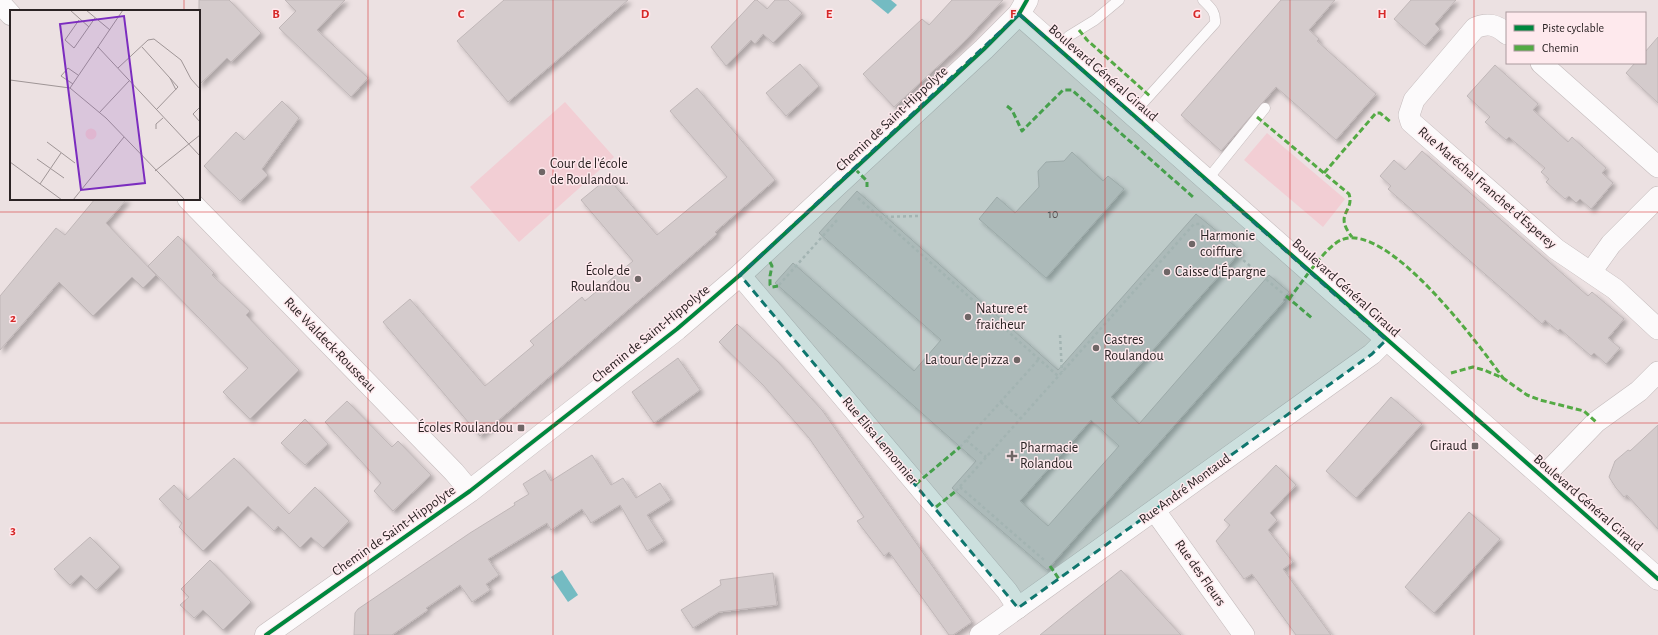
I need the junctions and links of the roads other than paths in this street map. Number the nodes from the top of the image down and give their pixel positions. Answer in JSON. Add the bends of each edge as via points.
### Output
{"nodes":[{"id":1,"x":1119,"y":0,"type":"edge"},
{"id":2,"x":1203,"y":0,"type":"edge"},
{"id":3,"x":0,"y":3,"type":"edge"},
{"id":4,"x":1023,"y":7,"type":"edge"},
{"id":5,"x":10,"y":14,"type":"edge"},
{"id":6,"x":1506,"y":33,"type":"edge"},
{"id":7,"x":1058,"y":48,"type":"junction"},
{"id":8,"x":1542,"y":64,"type":"edge"},
{"id":9,"x":1264,"y":108,"type":"dead end"},
{"id":10,"x":1133,"y":114,"type":"junction"},
{"id":11,"x":1658,"y":166,"type":"edge"},
{"id":12,"x":1207,"y":180,"type":"junction"},
{"id":13,"x":1658,"y":197,"type":"edge"},
{"id":14,"x":189,"y":200,"type":"edge"},
{"id":15,"x":1591,"y":272,"type":"junction"},
{"id":16,"x":740,"y":275,"type":"junction"},
{"id":17,"x":1658,"y":329,"type":"edge"},
{"id":18,"x":1386,"y":340,"type":"junction"},
{"id":19,"x":1658,"y":372,"type":"edge"},
{"id":20,"x":1543,"y":477,"type":"junction"},
{"id":21,"x":470,"y":491,"type":"junction"},
{"id":22,"x":1155,"y":510,"type":"junction"},
{"id":23,"x":1658,"y":578,"type":"edge"},
{"id":24,"x":1018,"y":608,"type":"junction"},
{"id":25,"x":266,"y":635,"type":"edge"},
{"id":26,"x":980,"y":635,"type":"edge"},
{"id":27,"x":1244,"y":635,"type":"edge"}],
"edges":[{"from":1,"to":7,"type":"lane","via":[[1095,20],[1069,36]]},
{"from":2,"to":10,"type":"lane","via":[[1212,9],[1215,23]]},
{"from":3,"to":5,"type":"street"},
{"from":4,"to":7,"type":"street","name":"Boulevard Général Giraud"},
{"from":4,"to":16,"type":"street","name":"Chemin de Saint-Hippolyte"},
{"from":6,"to":15,"type":"street","name":"Rue Maréchal Franchet d'Esperey","via":[[1488,24],[1475,28],[1414,100],[1409,115],[1411,122],[1556,249]]},
{"from":7,"to":10,"type":"street","name":"Boulevard Général Giraud"},
{"from":8,"to":11,"type":"street"},
{"from":9,"to":12,"type":"lane"},
{"from":10,"to":12,"type":"street","name":"Boulevard Général Giraud"},
{"from":12,"to":18,"type":"street","name":"Boulevard Général Giraud"},
{"from":13,"to":15,"type":"street","via":[[1611,244]]},
{"from":14,"to":21,"type":"street","name":"Rue Waldeck-Rousseau"},
{"from":15,"to":17,"type":"street","name":"Rue Maréchal Franchet d'Esperey","via":[[1615,289]]},
{"from":16,"to":21,"type":"street","name":"Chemin de Saint-Hippolyte","via":[[671,334]]},
{"from":16,"to":24,"type":"street","name":"Rue Elisa Lemonnier","via":[[1007,591]]},
{"from":18,"to":20,"type":"street","name":"Boulevard Général Giraud"},
{"from":18,"to":22,"type":"street","name":"Rue André Montaud","via":[[1372,354]]},
{"from":19,"to":20,"type":"street","via":[[1639,390],[1596,422]]},
{"from":20,"to":23,"type":"street","name":"Boulevard Général Giraud"},
{"from":21,"to":25,"type":"street","name":"Chemin de Saint-Hippolyte"},
{"from":22,"to":24,"type":"street","name":"Rue André Montaud"},
{"from":22,"to":27,"type":"street","name":"Rue des Fleurs"},
{"from":24,"to":26,"type":"street","name":"Rue André Montaud"}]}
